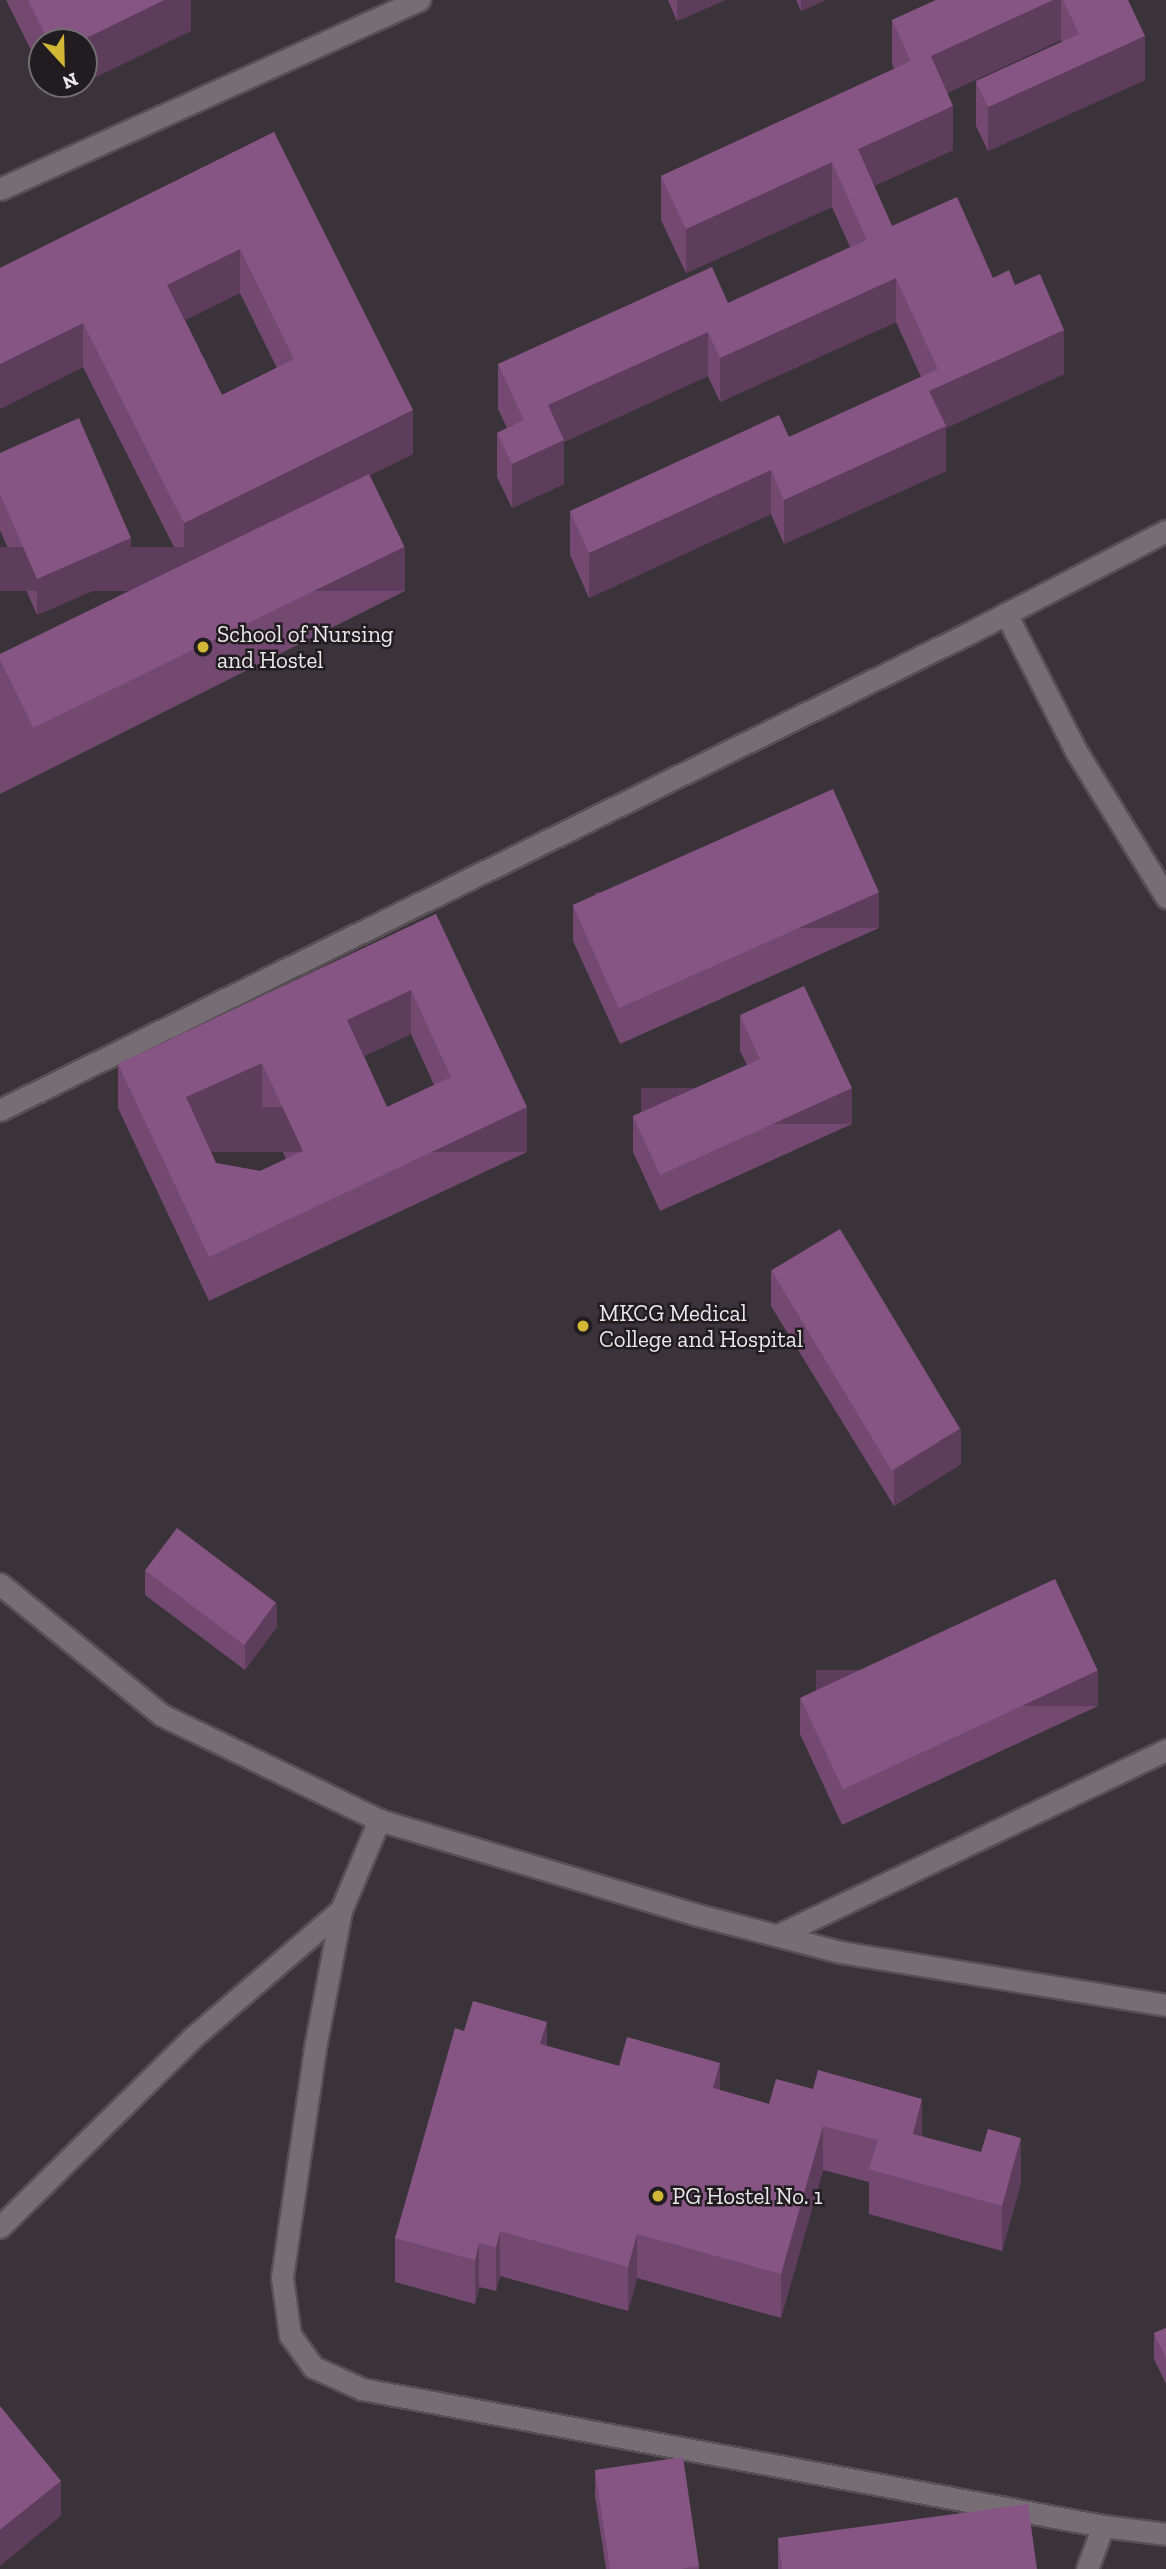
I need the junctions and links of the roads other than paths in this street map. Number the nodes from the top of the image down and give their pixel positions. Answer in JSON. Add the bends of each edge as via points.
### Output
{"nodes":[{"id":1,"x":419,"y":0,"type":"edge"},
{"id":2,"x":0,"y":189,"type":"edge"},
{"id":3,"x":1166,"y":531,"type":"edge"},
{"id":4,"x":1006,"y":614,"type":"junction"},
{"id":5,"x":1166,"y":897,"type":"edge"},
{"id":6,"x":0,"y":1110,"type":"edge"},
{"id":7,"x":0,"y":1584,"type":"edge"},
{"id":8,"x":1166,"y":1750,"type":"edge"},
{"id":9,"x":379,"y":1820,"type":"junction"},
{"id":10,"x":341,"y":1910,"type":"junction"},
{"id":11,"x":778,"y":1935,"type":"junction"},
{"id":12,"x":1166,"y":2005,"type":"edge"},
{"id":13,"x":0,"y":2227,"type":"edge"},
{"id":14,"x":1103,"y":2526,"type":"junction"},
{"id":15,"x":1166,"y":2533,"type":"edge"},
{"id":16,"x":1087,"y":2569,"type":"edge"}],
"edges":[{"from":1,"to":2,"type":"street"},
{"from":3,"to":4,"type":"street"},
{"from":4,"to":5,"type":"street","via":[[1076,751]]},
{"from":4,"to":6,"type":"street"},
{"from":7,"to":9,"type":"street","via":[[162,1715]]},
{"from":8,"to":11,"type":"street"},
{"from":9,"to":10,"type":"street"},
{"from":9,"to":11,"type":"street"},
{"from":10,"to":13,"type":"street","via":[[192,2038]]},
{"from":10,"to":14,"type":"street","via":[[315,2048],[282,2278],[290,2335],[313,2367],[362,2389]]},
{"from":11,"to":12,"type":"street","via":[[908,1965]]},
{"from":14,"to":15,"type":"street"},
{"from":14,"to":16,"type":"street"}]}
